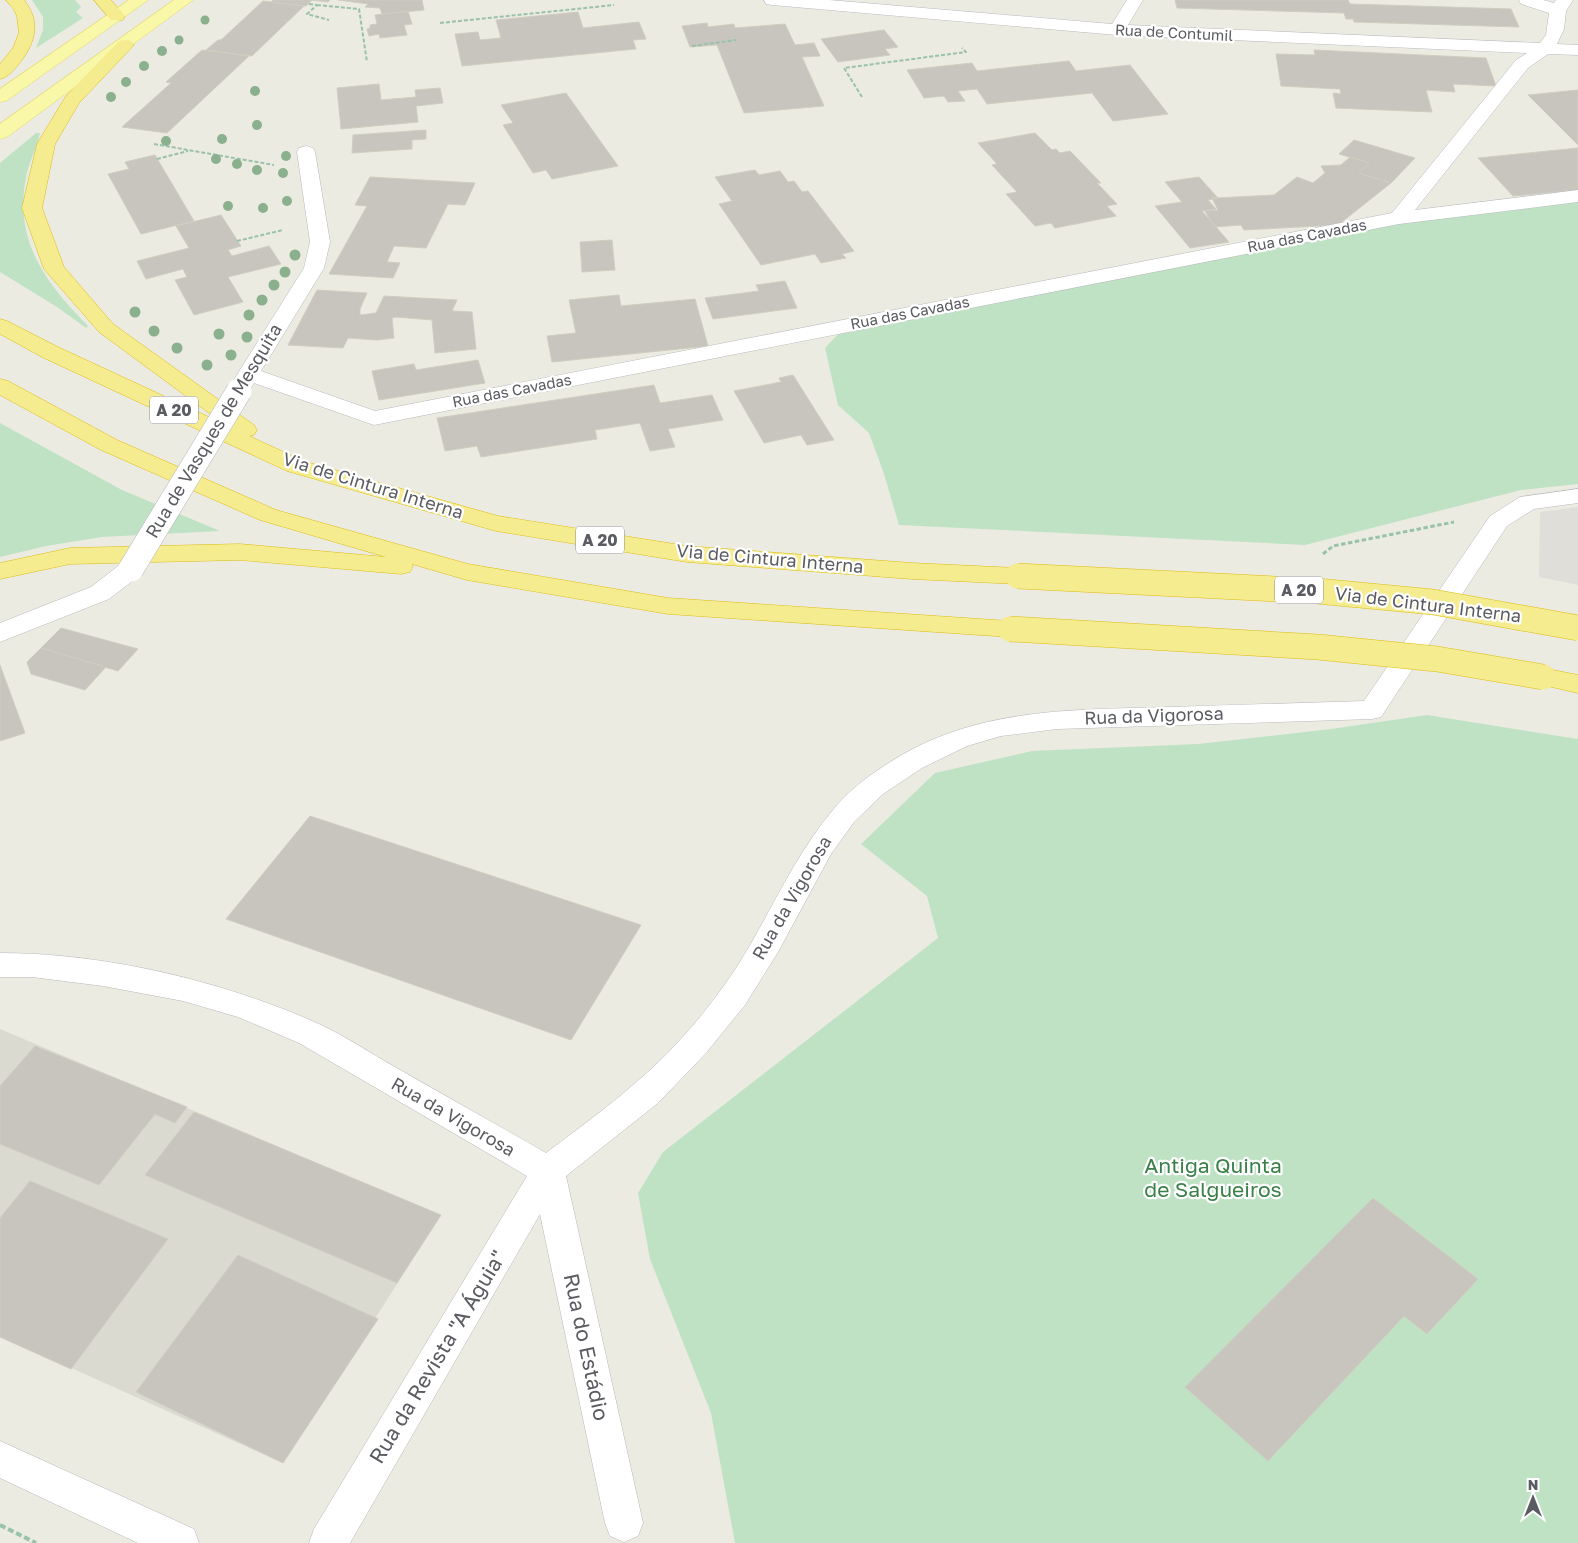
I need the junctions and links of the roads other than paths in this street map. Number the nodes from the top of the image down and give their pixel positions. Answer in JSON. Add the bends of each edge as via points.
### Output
{"nodes":[{"id":1,"x":14,"y":0,"type":"edge"},
{"id":2,"x":102,"y":0,"type":"edge"},
{"id":3,"x":140,"y":0,"type":"edge"},
{"id":4,"x":185,"y":0,"type":"edge"},
{"id":5,"x":772,"y":0,"type":"edge"},
{"id":6,"x":1134,"y":0,"type":"edge"},
{"id":7,"x":1527,"y":0,"type":"edge"},
{"id":8,"x":894,"y":5,"type":"edge"},
{"id":9,"x":1561,"y":5,"type":"edge"},
{"id":10,"x":117,"y":16,"type":"junction"},
{"id":11,"x":1117,"y":30,"type":"junction"},
{"id":12,"x":125,"y":45,"type":"junction"},
{"id":13,"x":1546,"y":48,"type":"junction"},
{"id":14,"x":1578,"y":50,"type":"edge"},
{"id":15,"x":0,"y":74,"type":"edge"},
{"id":16,"x":0,"y":97,"type":"edge"},
{"id":17,"x":45,"y":99,"type":"junction"},
{"id":18,"x":0,"y":133,"type":"edge"},
{"id":19,"x":308,"y":162,"type":"road end"},
{"id":20,"x":1578,"y":196,"type":"edge"},
{"id":21,"x":1399,"y":218,"type":"junction"},
{"id":22,"x":0,"y":325,"type":"edge"},
{"id":23,"x":244,"y":382,"type":"junction"},
{"id":24,"x":0,"y":386,"type":"edge"},
{"id":25,"x":295,"y":466,"type":"junction"},
{"id":26,"x":1578,"y":496,"type":"edge"},
{"id":27,"x":0,"y":571,"type":"edge"},
{"id":28,"x":467,"y":572,"type":"junction"},
{"id":29,"x":1578,"y":628,"type":"edge"},
{"id":30,"x":0,"y":633,"type":"edge"},
{"id":31,"x":1578,"y":684,"type":"edge"},
{"id":32,"x":0,"y":965,"type":"edge"},
{"id":33,"x":548,"y":1171,"type":"junction"},
{"id":34,"x":0,"y":1460,"type":"edge"},
{"id":35,"x":624,"y":1523,"type":"dead end"},
{"id":36,"x":180,"y":1543,"type":"edge"},
{"id":37,"x":328,"y":1543,"type":"edge"}],
"edges":[{"from":1,"to":15,"type":"highway","via":[[21,5],[29,25],[28,36]]},
{"from":2,"to":10,"type":"highway"},
{"from":3,"to":10,"type":"main road"},
{"from":4,"to":12,"type":"main road"},
{"from":5,"to":8,"type":"street","name":"Rua de Contumil"},
{"from":6,"to":11,"type":"street"},
{"from":7,"to":9,"type":"street"},
{"from":8,"to":11,"type":"street","name":"Rua de Contumil"},
{"from":9,"to":13,"type":"street","via":[[1556,30]]},
{"from":10,"to":16,"type":"main road"},
{"from":10,"to":17,"type":"main road","via":[[122,24],[117,34],[40,90]]},
{"from":11,"to":13,"type":"street","name":"Rua de Contumil"},
{"from":12,"to":17,"type":"main road"},
{"from":12,"to":25,"type":"highway","via":[[72,100],[46,144],[32,208],[54,268],[106,328]]},
{"from":13,"to":14,"type":"street","name":"Rua de Contumil"},
{"from":13,"to":21,"type":"street","via":[[1522,64]]},
{"from":17,"to":18,"type":"main road"},
{"from":19,"to":23,"type":"street","name":"Rua de Vasques de Mesquita","via":[[320,242],[314,268]]},
{"from":20,"to":21,"type":"street","name":"Rua das Cavadas"},
{"from":21,"to":23,"type":"street","name":"Rua das Cavadas","via":[[374,418]]},
{"from":22,"to":25,"type":"highway","name":"Via de Cintura Interna","number":"A 20","via":[[52,353]]},
{"from":23,"to":30,"type":"street","name":"Rua de Vasques de Mesquita","bridge":true,"via":[[131,569],[100,593]]},
{"from":24,"to":28,"type":"highway","via":[[109,445],[268,515]]},
{"from":25,"to":29,"type":"highway","name":"Via de Cintura Interna","number":"A 20","bridge":true,"via":[[496,523],[687,554],[912,571],[1346,594],[1433,602]]},
{"from":26,"to":33,"type":"street","name":"Rua da Vigorosa","via":[[1528,502],[1498,521],[1372,710],[1057,720],[1000,727],[958,739],[912,761],[873,787],[844,815],[820,847],[767,944],[734,996],[695,1044],[648,1093]]},
{"from":27,"to":28,"type":"highway","via":[[70,556],[240,552]]},
{"from":28,"to":31,"type":"highway","bridge":true,"via":[[668,606],[1318,647],[1437,659]]},
{"from":32,"to":33,"type":"street","name":"Rua da Vigorosa","via":[[32,965],[103,974],[183,989],[246,1006],[310,1034]]},
{"from":33,"to":35,"type":"street","name":"Rua do Estádio"},
{"from":33,"to":37,"type":"street","name":"Rua da Revista \"A Águia\""},
{"from":34,"to":36,"type":"street"}]}
